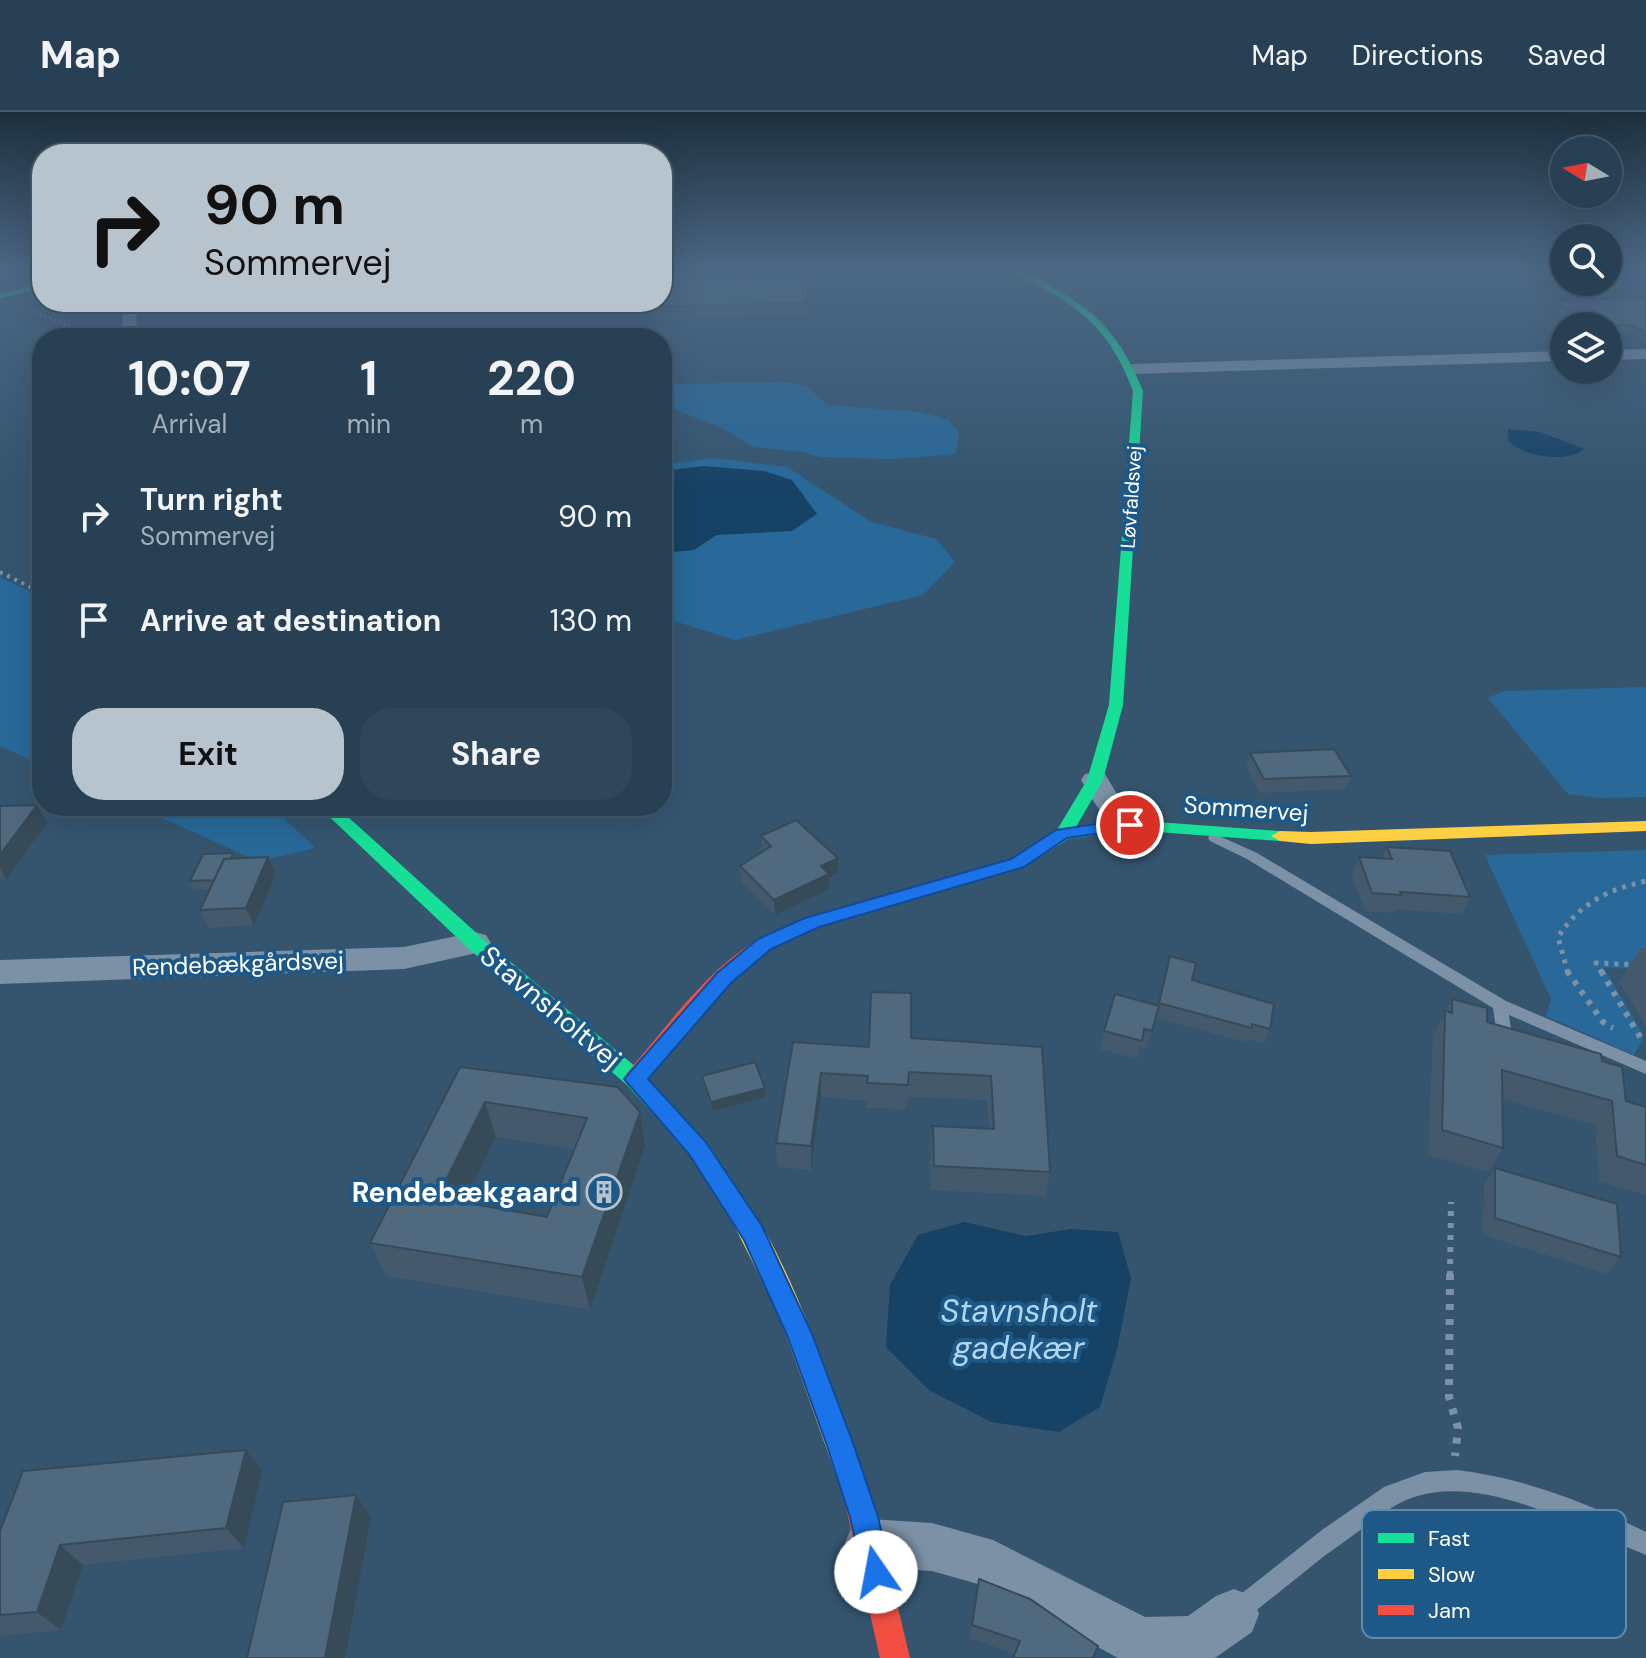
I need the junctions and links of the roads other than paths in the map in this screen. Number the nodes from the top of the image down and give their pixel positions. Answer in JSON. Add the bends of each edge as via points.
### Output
{"nodes":[{"id":1,"x":1112,"y":342,"type":"edge"},
{"id":2,"x":1646,"y":354,"type":"edge"},
{"id":3,"x":1622,"y":355,"type":"edge"},
{"id":4,"x":1550,"y":356,"type":"edge"},
{"id":5,"x":1132,"y":369,"type":"junction"},
{"id":6,"x":1095,"y":780,"type":"junction"},
{"id":7,"x":337,"y":816,"type":"edge"},
{"id":8,"x":1130,"y":825,"type":"junction"},
{"id":9,"x":1646,"y":826,"type":"edge"},
{"id":10,"x":1200,"y":831,"type":"junction"},
{"id":11,"x":1063,"y":834,"type":"junction"},
{"id":12,"x":475,"y":943,"type":"junction"},
{"id":13,"x":0,"y":972,"type":"edge"},
{"id":14,"x":1500,"y":1005,"type":"junction"},
{"id":15,"x":1505,"y":1045,"type":"edge"},
{"id":16,"x":1646,"y":1068,"type":"edge"},
{"id":17,"x":635,"y":1079,"type":"junction"},
{"id":18,"x":1370,"y":1510,"type":"edge"},
{"id":19,"x":1570,"y":1510,"type":"edge"},
{"id":20,"x":1362,"y":1515,"type":"edge"},
{"id":21,"x":1626,"y":1534,"type":"edge"},
{"id":22,"x":869,"y":1543,"type":"junction"},
{"id":23,"x":1646,"y":1544,"type":"edge"},
{"id":24,"x":1234,"y":1614,"type":"joint"},
{"id":25,"x":1138,"y":1651,"type":"edge"},
{"id":26,"x":895,"y":1658,"type":"edge"}],
"edges":[{"from":1,"to":5,"type":"street","name":"Løvfaldsvej"},
{"from":2,"to":3,"type":"street"},
{"from":4,"to":5,"type":"street"},
{"from":5,"to":6,"type":"street","name":"Løvfaldsvej","via":[[1138,391],[1116,705]]},
{"from":6,"to":8,"type":"street"},
{"from":6,"to":11,"type":"street","name":"Løvfaldsvej"},
{"from":7,"to":12,"type":"street","name":"Stavnsholtvej"},
{"from":8,"to":10,"type":"street","name":"Sommervej"},
{"from":8,"to":11,"type":"street","name":"Sommervej"},
{"from":9,"to":10,"type":"street","name":"Sommervej","via":[[1311,838]]},
{"from":10,"to":14,"type":"lane","via":[[1252,856]]},
{"from":11,"to":17,"type":"street","name":"Sommervej","via":[[1018,863],[812,922],[764,944],[724,978]]},
{"from":12,"to":13,"type":"street","name":"Rendebækgårdsvej","via":[[404,958]]},
{"from":12,"to":17,"type":"street","name":"Stavnsholtvej"},
{"from":14,"to":15,"type":"lane"},
{"from":14,"to":16,"type":"lane"},
{"from":17,"to":22,"type":"street","name":"Stavnsholtvej","via":[[697,1147],[753,1233],[799,1334]]},
{"from":18,"to":19,"type":"lane","via":[[1398,1491],[1452,1479],[1517,1490]]},
{"from":20,"to":24,"type":"lane"},
{"from":21,"to":23,"type":"lane"},
{"from":22,"to":25,"type":"street","via":[[932,1547],[993,1564]]},
{"from":22,"to":26,"type":"street","name":"Stavnsholtvej"},
{"from":24,"to":25,"type":"street","via":[[1195,1641]]}]}
